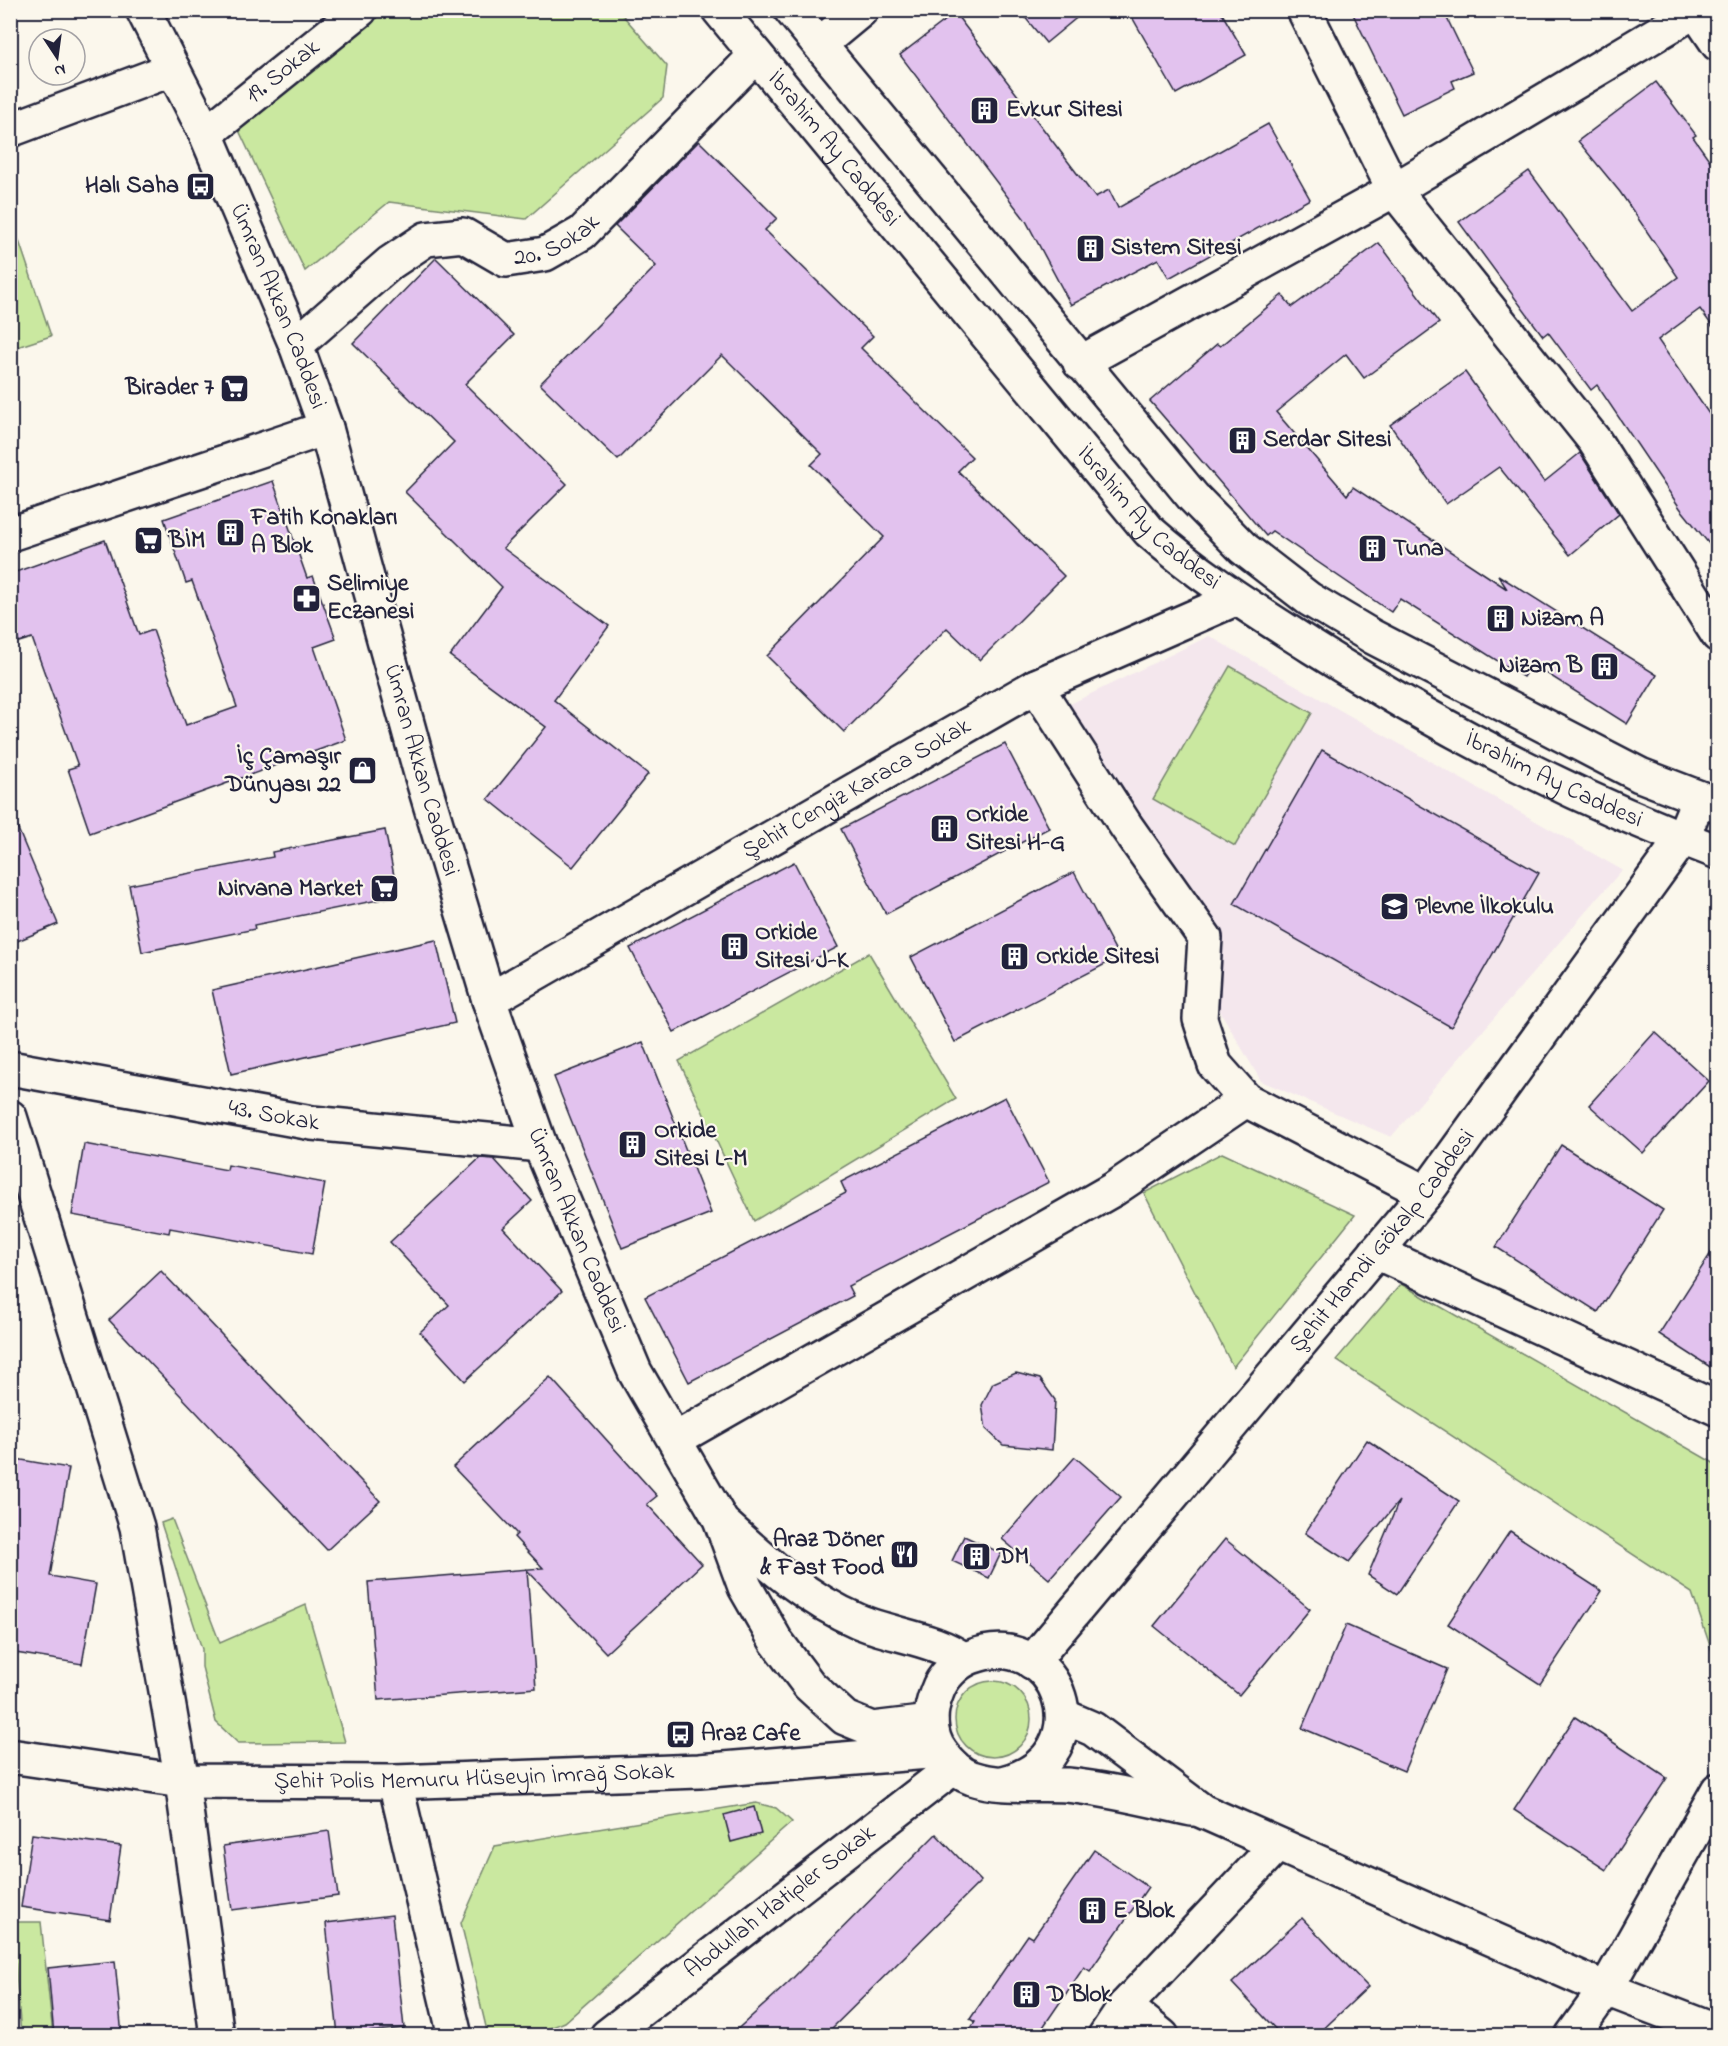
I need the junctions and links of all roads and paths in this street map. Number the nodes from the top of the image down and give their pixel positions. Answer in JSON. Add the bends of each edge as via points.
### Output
{"nodes":[{"id":1,"x":143,"y":10,"type":"edge"},
{"id":2,"x":360,"y":10,"type":"edge"},
{"id":3,"x":719,"y":10,"type":"edge"},
{"id":4,"x":791,"y":10,"type":"edge"},
{"id":5,"x":861,"y":10,"type":"edge"},
{"id":6,"x":1304,"y":10,"type":"edge"},
{"id":7,"x":1695,"y":11,"type":"edge"},
{"id":8,"x":1718,"y":13,"type":"edge"},
{"id":9,"x":820,"y":44,"type":"junction"},
{"id":10,"x":1718,"y":44,"type":"edge"},
{"id":11,"x":755,"y":56,"type":"junction"},
{"id":12,"x":173,"y":69,"type":"junction"},
{"id":13,"x":10,"y":130,"type":"edge"},
{"id":14,"x":207,"y":134,"type":"junction"},
{"id":15,"x":1394,"y":190,"type":"junction"},
{"id":16,"x":296,"y":345,"type":"junction"},
{"id":17,"x":1080,"y":363,"type":"junction"},
{"id":18,"x":326,"y":428,"type":"junction"},
{"id":19,"x":10,"y":534,"type":"edge"},
{"id":20,"x":1235,"y":599,"type":"junction"},
{"id":21,"x":1718,"y":635,"type":"edge"},
{"id":22,"x":1036,"y":686,"type":"junction"},
{"id":23,"x":1708,"y":802,"type":"edge"},
{"id":24,"x":1682,"y":839,"type":"junction"},
{"id":25,"x":1718,"y":852,"type":"edge"},
{"id":26,"x":489,"y":1000,"type":"junction"},
{"id":27,"x":10,"y":1068,"type":"edge"},
{"id":28,"x":1245,"y":1100,"type":"junction"},
{"id":29,"x":10,"y":1117,"type":"edge"},
{"id":30,"x":540,"y":1145,"type":"junction"},
{"id":31,"x":1426,"y":1193,"type":"junction"},
{"id":32,"x":1376,"y":1252,"type":"junction"},
{"id":33,"x":1718,"y":1409,"type":"edge"},
{"id":34,"x":676,"y":1439,"type":"junction"},
{"id":35,"x":720,"y":1519,"type":"junction"},
{"id":36,"x":964,"y":1660,"type":"junction"},
{"id":37,"x":1032,"y":1662,"type":"junction"},
{"id":38,"x":1063,"y":1716,"type":"junction"},
{"id":39,"x":942,"y":1747,"type":"junction"},
{"id":40,"x":10,"y":1756,"type":"edge"},
{"id":41,"x":182,"y":1780,"type":"junction"},
{"id":42,"x":395,"y":1782,"type":"junction"},
{"id":43,"x":1004,"y":1783,"type":"junction"},
{"id":44,"x":1718,"y":1790,"type":"edge"},
{"id":45,"x":1202,"y":1811,"type":"junction"},
{"id":46,"x":1277,"y":1845,"type":"junction"},
{"id":47,"x":1606,"y":1989,"type":"junction"},
{"id":48,"x":1125,"y":2006,"type":"junction"},
{"id":49,"x":1718,"y":2032,"type":"edge"},
{"id":50,"x":217,"y":2036,"type":"edge"},
{"id":51,"x":455,"y":2036,"type":"edge"},
{"id":52,"x":607,"y":2036,"type":"edge"},
{"id":53,"x":1105,"y":2036,"type":"edge"},
{"id":54,"x":1162,"y":2036,"type":"edge"},
{"id":55,"x":1572,"y":2036,"type":"edge"}],
"edges":[{"from":1,"to":12,"type":"street","name":"Ümran Akkan Caddesi"},
{"from":2,"to":14,"type":"street","name":"19. Sokak"},
{"from":3,"to":11,"type":"street","name":"İbrahim Ay Caddesi"},
{"from":4,"to":9,"type":"street","name":"İbrahim Ay Caddesi"},
{"from":5,"to":9,"type":"street"},
{"from":6,"to":15,"type":"street"},
{"from":7,"to":8,"type":"street"},
{"from":7,"to":10,"type":"street"},
{"from":7,"to":15,"type":"street"},
{"from":9,"to":17,"type":"street","name":"İbrahim Ay Caddesi"},
{"from":11,"to":16,"type":"street","name":"20. Sokak","via":[[582,233],[544,254],[506,261],[463,235],[426,239],[390,263]]},
{"from":11,"to":20,"type":"street","name":"İbrahim Ay Caddesi","via":[[1149,531]]},
{"from":12,"to":13,"type":"street"},
{"from":12,"to":14,"type":"street","name":"Ümran Akkan Caddesi"},
{"from":14,"to":16,"type":"street","name":"Ümran Akkan Caddesi"},
{"from":15,"to":17,"type":"street"},
{"from":15,"to":21,"type":"street","via":[[1594,440]]},
{"from":16,"to":18,"type":"street","name":"Ümran Akkan Caddesi"},
{"from":17,"to":23,"type":"street","name":"İbrahim Ay Caddesi","via":[[1200,504],[1243,548],[1309,599],[1500,705],[1640,775]]},
{"from":18,"to":19,"type":"street"},
{"from":18,"to":26,"type":"street","name":"Ümran Akkan Caddesi","via":[[421,774]]},
{"from":20,"to":22,"type":"street","name":"Şehit Cengiz Karaca Sokak"},
{"from":20,"to":24,"type":"street","name":"İbrahim Ay Caddesi","via":[[1389,696],[1490,751],[1607,808]]},
{"from":22,"to":26,"type":"street","name":"Şehit Cengiz Karaca Sokak"},
{"from":22,"to":28,"type":"street","via":[[1126,826],[1205,938],[1200,1019],[1215,1065]]},
{"from":23,"to":24,"type":"street","name":"Şehit Hamdi Gökalp Caddesi"},
{"from":24,"to":25,"type":"street","name":"İbrahim Ay Caddesi"},
{"from":24,"to":31,"type":"street","name":"Şehit Hamdi Gökalp Caddesi"},
{"from":26,"to":30,"type":"street","name":"Ümran Akkan Caddesi"},
{"from":27,"to":30,"type":"street","name":"43. Sokak","via":[[312,1124]]},
{"from":28,"to":31,"type":"street"},
{"from":28,"to":34,"type":"street","via":[[1114,1189]]},
{"from":29,"to":41,"type":"street","via":[[137,1527]]},
{"from":30,"to":34,"type":"street","name":"Ümran Akkan Caddesi","via":[[635,1372]]},
{"from":31,"to":32,"type":"street","name":"Şehit Hamdi Gökalp Caddesi"},
{"from":32,"to":33,"type":"street"},
{"from":32,"to":37,"type":"street","name":"Şehit Hamdi Gökalp Caddesi"},
{"from":34,"to":35,"type":"street","name":"Ümran Akkan Caddesi"},
{"from":35,"to":36,"type":"street","via":[[765,1562],[821,1604],[887,1632],[952,1650]]},
{"from":35,"to":39,"type":"street","via":[[745,1587],[776,1641],[809,1685],[845,1718]]},
{"from":36,"to":37,"type":"street","via":[[999,1651]]},
{"from":36,"to":39,"type":"street","via":[[939,1686],[932,1704]]},
{"from":37,"to":38,"type":"street","via":[[1055,1684]]},
{"from":38,"to":43,"type":"street","via":[[1052,1753],[1022,1778]]},
{"from":38,"to":45,"type":"street","via":[[1093,1729]]},
{"from":39,"to":42,"type":"street","name":"Şehit Polis Memuru Hüseyin İmrağ Sokak","via":[[699,1771]]},
{"from":39,"to":43,"type":"street","via":[[968,1777]]},
{"from":39,"to":52,"type":"street","name":"Abdullah Hatipler Sokak"},
{"from":40,"to":41,"type":"street","name":"Şehit Polis Memuru Hüseyin İmrağ Sokak"},
{"from":41,"to":42,"type":"street","name":"Şehit Polis Memuru Hüseyin İmrağ Sokak"},
{"from":41,"to":50,"type":"street"},
{"from":42,"to":51,"type":"street"},
{"from":43,"to":45,"type":"street","via":[[1105,1790]]},
{"from":44,"to":47,"type":"street"},
{"from":45,"to":46,"type":"street"},
{"from":46,"to":47,"type":"street"},
{"from":46,"to":48,"type":"street"},
{"from":47,"to":49,"type":"street"},
{"from":47,"to":55,"type":"street"},
{"from":48,"to":53,"type":"street"},
{"from":48,"to":54,"type":"street"}]}
